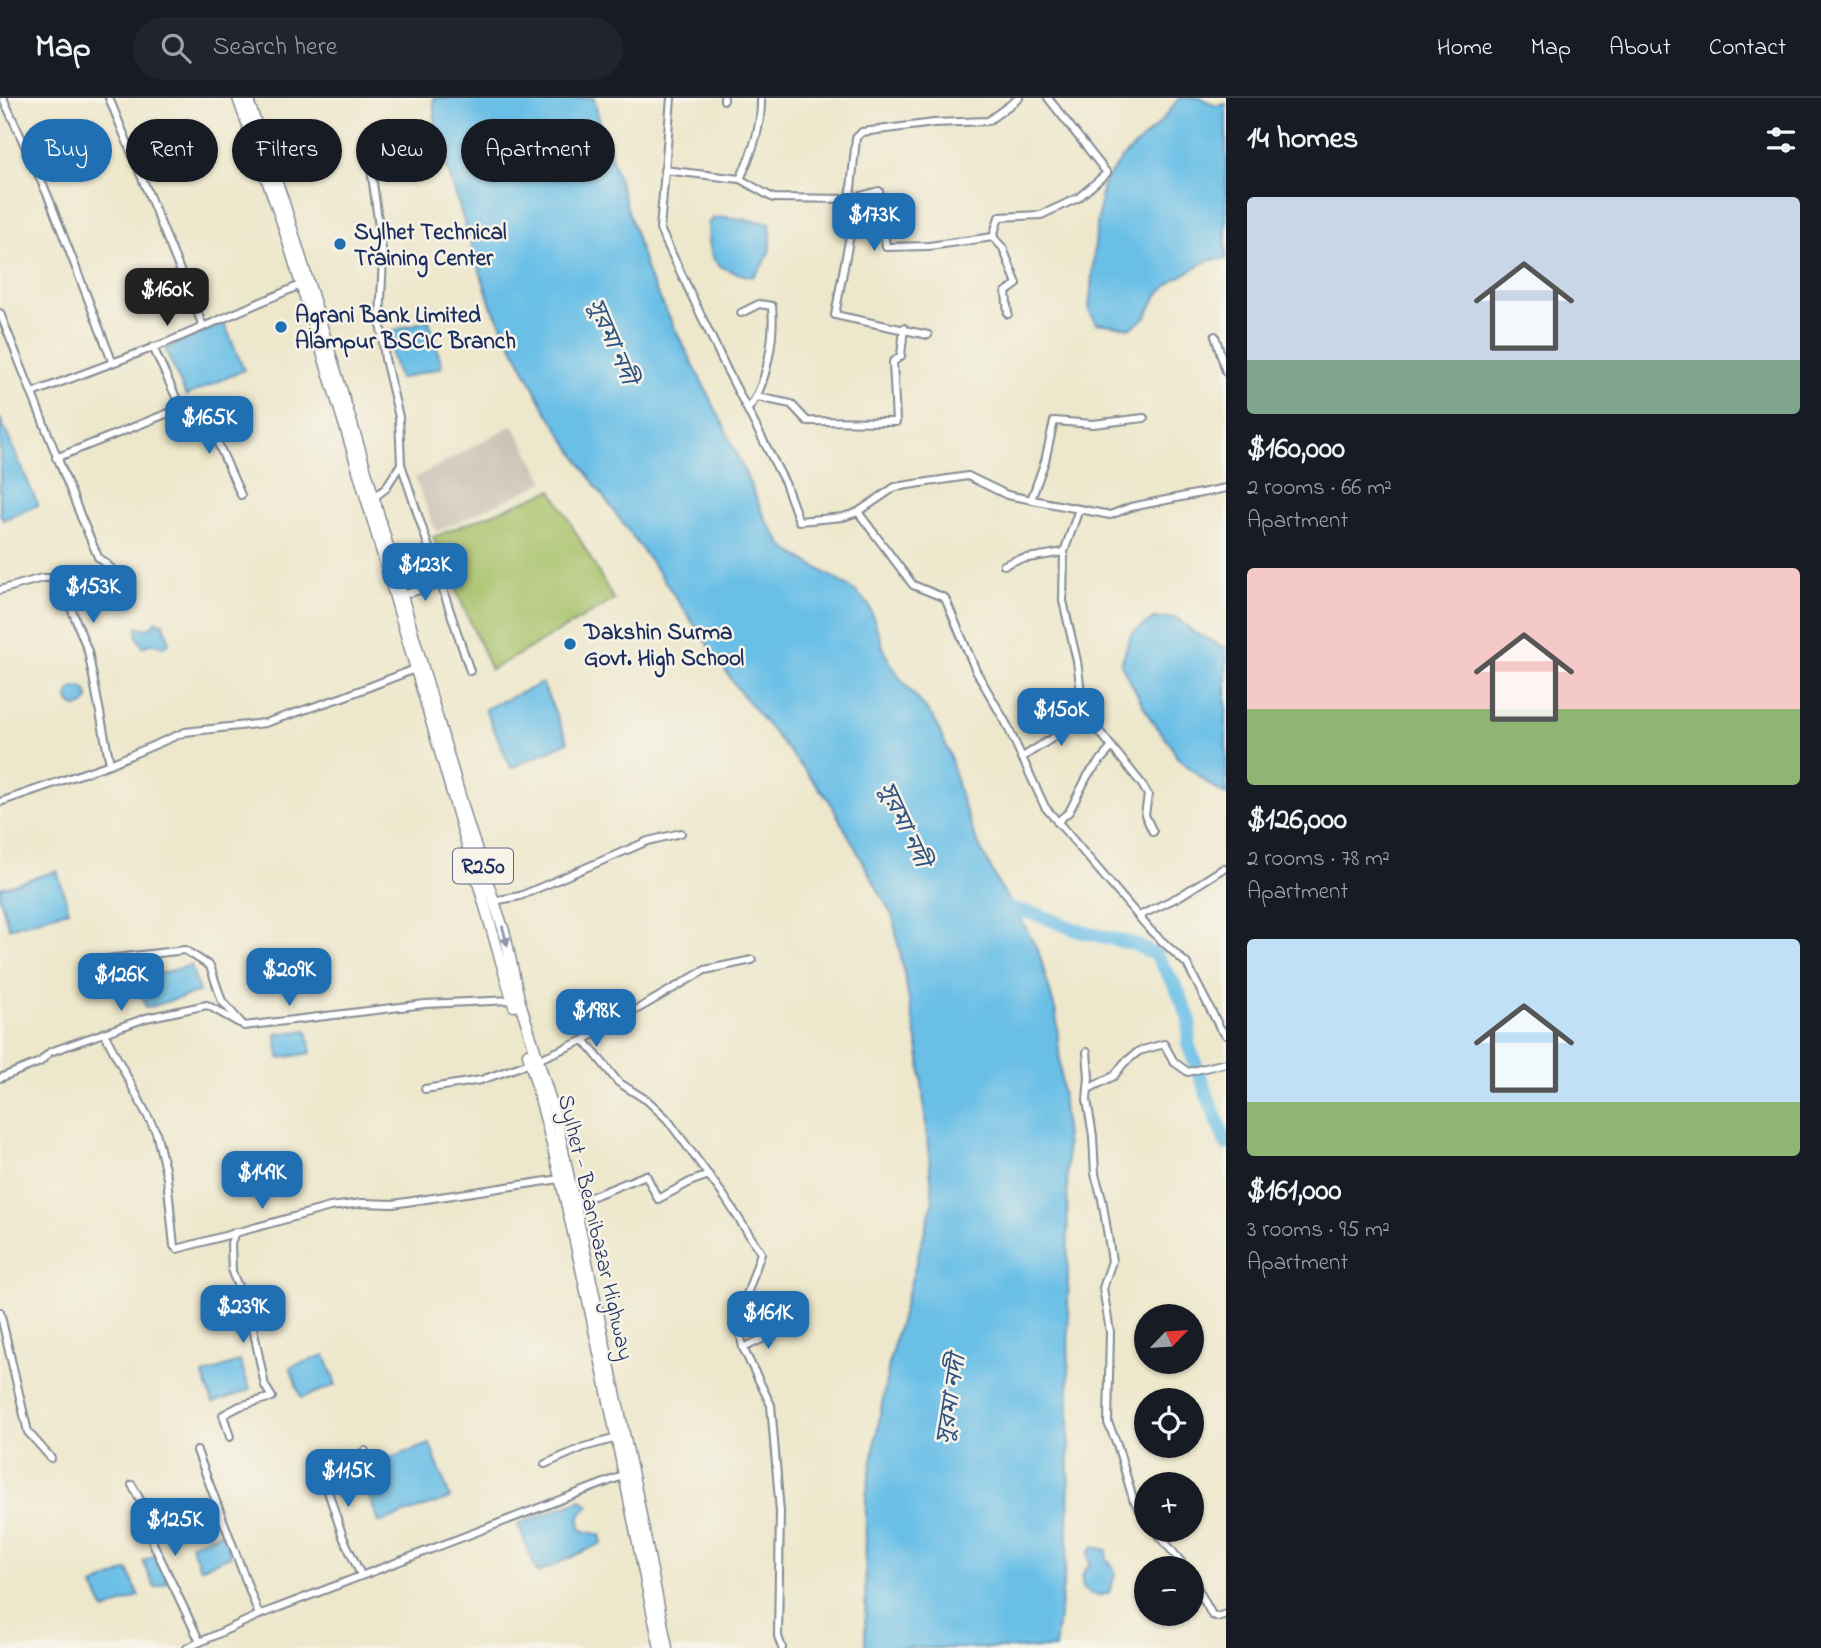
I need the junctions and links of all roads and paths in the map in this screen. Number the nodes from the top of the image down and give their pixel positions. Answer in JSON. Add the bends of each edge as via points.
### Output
{"nodes":[{"id":1,"x":3,"y":98,"type":"edge"},
{"id":2,"x":109,"y":98,"type":"edge"},
{"id":3,"x":239,"y":98,"type":"edge"},
{"id":4,"x":247,"y":98,"type":"edge"},
{"id":5,"x":671,"y":98,"type":"edge"},
{"id":6,"x":761,"y":98,"type":"edge"},
{"id":7,"x":1019,"y":98,"type":"edge"},
{"id":8,"x":1048,"y":98,"type":"edge"},
{"id":9,"x":248,"y":117,"type":"junction"},
{"id":10,"x":664,"y":170,"type":"junction"},
{"id":11,"x":740,"y":179,"type":"junction"},
{"id":12,"x":373,"y":182,"type":"edge"},
{"id":13,"x":850,"y":199,"type":"junction"},
{"id":14,"x":993,"y":237,"type":"junction"},
{"id":15,"x":305,"y":284,"type":"junction"},
{"id":16,"x":0,"y":313,"type":"edge"},
{"id":17,"x":741,"y":313,"type":"dead end"},
{"id":18,"x":1008,"y":314,"type":"dead end"},
{"id":19,"x":203,"y":326,"type":"junction"},
{"id":20,"x":904,"y":328,"type":"junction"},
{"id":21,"x":928,"y":335,"type":"dead end"},
{"id":22,"x":1215,"y":336,"type":"dead end"},
{"id":23,"x":153,"y":347,"type":"junction"},
{"id":24,"x":112,"y":361,"type":"junction"},
{"id":25,"x":1226,"y":372,"type":"edge"},
{"id":26,"x":32,"y":393,"type":"junction"},
{"id":27,"x":757,"y":397,"type":"junction"},
{"id":28,"x":181,"y":408,"type":"junction"},
{"id":29,"x":748,"y":409,"type":"junction"},
{"id":30,"x":1144,"y":418,"type":"dead end"},
{"id":31,"x":56,"y":458,"type":"junction"},
{"id":32,"x":401,"y":464,"type":"junction"},
{"id":33,"x":1226,"y":488,"type":"edge"},
{"id":34,"x":241,"y":495,"type":"dead end"},
{"id":35,"x":370,"y":499,"type":"junction"},
{"id":36,"x":1031,"y":500,"type":"junction"},
{"id":37,"x":1079,"y":509,"type":"junction"},
{"id":38,"x":858,"y":512,"type":"junction"},
{"id":39,"x":1064,"y":551,"type":"junction"},
{"id":40,"x":1004,"y":565,"type":"dead end"},
{"id":41,"x":441,"y":584,"type":"junction"},
{"id":42,"x":0,"y":590,"type":"edge"},
{"id":43,"x":402,"y":595,"type":"junction"},
{"id":44,"x":66,"y":598,"type":"junction"},
{"id":45,"x":415,"y":669,"type":"junction"},
{"id":46,"x":470,"y":671,"type":"dead end"},
{"id":47,"x":1087,"y":716,"type":"junction"},
{"id":48,"x":1112,"y":747,"type":"junction"},
{"id":49,"x":1021,"y":758,"type":"junction"},
{"id":50,"x":110,"y":764,"type":"junction"},
{"id":51,"x":0,"y":802,"type":"edge"},
{"id":52,"x":1057,"y":822,"type":"junction"},
{"id":53,"x":1153,"y":832,"type":"dead end"},
{"id":54,"x":681,"y":833,"type":"dead end"},
{"id":55,"x":1224,"y":868,"type":"edge"},
{"id":56,"x":494,"y":901,"type":"junction"},
{"id":57,"x":1139,"y":916,"type":"junction"},
{"id":58,"x":107,"y":959,"type":"dead end"},
{"id":59,"x":752,"y":960,"type":"dead end"},
{"id":60,"x":512,"y":1000,"type":"junction"},
{"id":61,"x":244,"y":1026,"type":"junction"},
{"id":62,"x":104,"y":1033,"type":"junction"},
{"id":63,"x":1226,"y":1035,"type":"edge"},
{"id":64,"x":584,"y":1040,"type":"junction"},
{"id":65,"x":1087,"y":1052,"type":"dead end"},
{"id":66,"x":533,"y":1062,"type":"junction"},
{"id":67,"x":1226,"y":1063,"type":"edge"},
{"id":68,"x":0,"y":1078,"type":"edge"},
{"id":69,"x":425,"y":1089,"type":"dead end"},
{"id":70,"x":1088,"y":1089,"type":"junction"},
{"id":71,"x":709,"y":1175,"type":"junction"},
{"id":72,"x":560,"y":1179,"type":"junction"},
{"id":73,"x":564,"y":1196,"type":"junction"},
{"id":74,"x":576,"y":1203,"type":"junction"},
{"id":75,"x":235,"y":1232,"type":"junction"},
{"id":76,"x":0,"y":1312,"type":"edge"},
{"id":77,"x":776,"y":1326,"type":"dead end"},
{"id":78,"x":743,"y":1348,"type":"junction"},
{"id":79,"x":230,"y":1437,"type":"dead end"},
{"id":80,"x":617,"y":1438,"type":"junction"},
{"id":81,"x":197,"y":1451,"type":"dead end"},
{"id":82,"x":365,"y":1451,"type":"dead end"},
{"id":83,"x":51,"y":1458,"type":"dead end"},
{"id":84,"x":545,"y":1464,"type":"dead end"},
{"id":85,"x":625,"y":1475,"type":"junction"},
{"id":86,"x":132,"y":1485,"type":"dead end"},
{"id":87,"x":1134,"y":1501,"type":"edge"},
{"id":88,"x":1165,"y":1542,"type":"edge"},
{"id":89,"x":1176,"y":1556,"type":"edge"},
{"id":90,"x":361,"y":1575,"type":"junction"},
{"id":91,"x":1204,"y":1600,"type":"edge"},
{"id":92,"x":1226,"y":1614,"type":"edge"},
{"id":93,"x":259,"y":1615,"type":"junction"},
{"id":94,"x":200,"y":1642,"type":"junction"},
{"id":95,"x":187,"y":1648,"type":"edge"},
{"id":96,"x":660,"y":1648,"type":"edge"},
{"id":97,"x":667,"y":1648,"type":"edge"},
{"id":98,"x":782,"y":1648,"type":"edge"}],
"edges":[{"from":1,"to":24,"type":"street","via":[[48,196]]},
{"from":2,"to":19,"type":"street"},
{"from":3,"to":9,"type":"main road","name":"Sylhet - Beanibazar Highway","number":"R250"},
{"from":4,"to":9,"type":"main road","name":"Sylhet - Beanibazar Highway","number":"R250"},
{"from":5,"to":10,"type":"street"},
{"from":6,"to":11,"type":"street","via":[[761,114]]},
{"from":7,"to":13,"type":"street","via":[[988,121],[862,132],[856,138]]},
{"from":8,"to":14,"type":"street","via":[[1107,173],[1078,198],[1041,215],[999,217]]},
{"from":9,"to":15,"type":"main road","name":"Sylhet - Beanibazar Highway","number":"R250"},
{"from":10,"to":11,"type":"street"},
{"from":10,"to":29,"type":"street","via":[[660,229]]},
{"from":11,"to":13,"type":"street","via":[[773,198]]},
{"from":12,"to":32,"type":"street","via":[[383,257],[380,320],[399,418]]},
{"from":13,"to":14,"type":"street","via":[[879,191],[886,247]]},
{"from":13,"to":20,"type":"street","via":[[854,214],[835,315]]},
{"from":14,"to":18,"type":"street","via":[[1003,247],[1017,284],[1006,292]]},
{"from":15,"to":19,"type":"street"},
{"from":15,"to":35,"type":"main road","name":"Sylhet - Beanibazar Highway","number":"R250"},
{"from":16,"to":26,"type":"street"},
{"from":17,"to":27,"type":"street","via":[[759,304],[772,306],[771,340]]},
{"from":19,"to":23,"type":"street"},
{"from":20,"to":21,"type":"street"},
{"from":20,"to":27,"type":"street","via":[[901,356],[893,362],[895,422],[807,421],[791,404]]},
{"from":22,"to":25,"type":"street"},
{"from":23,"to":24,"type":"street"},
{"from":23,"to":28,"type":"street"},
{"from":24,"to":26,"type":"street"},
{"from":26,"to":31,"type":"street"},
{"from":27,"to":29,"type":"street"},
{"from":28,"to":31,"type":"street"},
{"from":28,"to":34,"type":"street","via":[[200,403]]},
{"from":29,"to":38,"type":"street","via":[[786,483],[799,521]]},
{"from":30,"to":36,"type":"street","via":[[1093,424],[1054,421]]},
{"from":31,"to":44,"type":"street","via":[[98,557],[113,576],[101,590]]},
{"from":32,"to":35,"type":"street","via":[[385,489]]},
{"from":32,"to":41,"type":"street"},
{"from":33,"to":37,"type":"street","via":[[1110,515]]},
{"from":35,"to":43,"type":"main road","name":"Sylhet - Beanibazar Highway","number":"R250"},
{"from":35,"to":45,"type":"main road","name":"Sylhet - Beanibazar Highway","number":"R250"},
{"from":36,"to":37,"type":"street"},
{"from":36,"to":38,"type":"street","via":[[1007,495],[968,476],[895,487]]},
{"from":37,"to":39,"type":"street"},
{"from":38,"to":49,"type":"street","via":[[913,585],[945,598]]},
{"from":39,"to":40,"type":"street"},
{"from":39,"to":47,"type":"street","via":[[1063,601]]},
{"from":41,"to":43,"type":"street"},
{"from":41,"to":46,"type":"street"},
{"from":42,"to":44,"type":"street","via":[[42,578],[62,578]]},
{"from":43,"to":56,"type":"main road","name":"Sylhet - Beanibazar Highway","number":"R250"},
{"from":44,"to":50,"type":"street","via":[[88,651]]},
{"from":45,"to":50,"type":"street","via":[[265,723],[185,732]]},
{"from":45,"to":60,"type":"main road","name":"Sylhet - Beanibazar Highway","number":"R250"},
{"from":47,"to":48,"type":"street"},
{"from":47,"to":49,"type":"street"},
{"from":48,"to":52,"type":"street","via":[[1088,775],[1069,812]]},
{"from":48,"to":53,"type":"street","via":[[1148,795],[1145,815]]},
{"from":49,"to":52,"type":"street"},
{"from":50,"to":51,"type":"street"},
{"from":52,"to":57,"type":"street"},
{"from":54,"to":56,"type":"street","via":[[648,841],[520,896]]},
{"from":55,"to":57,"type":"street"},
{"from":56,"to":66,"type":"main road","name":"Sylhet - Beanibazar Highway","number":"R250","one_way":true},
{"from":57,"to":63,"type":"street","via":[[1187,964]]},
{"from":58,"to":61,"type":"street","via":[[184,950],[210,965],[222,1002]]},
{"from":59,"to":64,"type":"street","via":[[705,971]]},
{"from":60,"to":61,"type":"street","via":[[425,1004]]},
{"from":60,"to":66,"type":"main road","name":"Sylhet - Beanibazar Highway","number":"R250"},
{"from":61,"to":62,"type":"street","via":[[206,1005]]},
{"from":62,"to":68,"type":"street","via":[[50,1052],[40,1062]]},
{"from":62,"to":75,"type":"street","via":[[156,1132],[167,1178],[174,1247],[181,1249]]},
{"from":64,"to":66,"type":"street"},
{"from":64,"to":71,"type":"street","via":[[618,1082],[667,1119]]},
{"from":65,"to":70,"type":"street"},
{"from":66,"to":69,"type":"street","via":[[481,1080]]},
{"from":66,"to":72,"type":"main road","name":"Sylhet - Beanibazar Highway","number":"R250"},
{"from":66,"to":74,"type":"main road","name":"Sylhet - Beanibazar Highway","number":"R250","via":[[556,1118]]},
{"from":67,"to":70,"type":"street","via":[[1188,1072],[1174,1062],[1164,1044],[1139,1051],[1114,1076]]},
{"from":70,"to":87,"type":"street","via":[[1095,1174],[1112,1261],[1103,1288],[1110,1332],[1108,1423]]},
{"from":71,"to":74,"type":"street","via":[[658,1199],[646,1175]]},
{"from":71,"to":78,"type":"street","via":[[761,1253],[738,1321]]},
{"from":72,"to":73,"type":"main road","name":"Sylhet - Beanibazar Highway","number":"R250"},
{"from":72,"to":75,"type":"street","via":[[393,1204],[330,1207]]},
{"from":73,"to":74,"type":"street"},
{"from":73,"to":80,"type":"main road","name":"Sylhet - Beanibazar Highway","number":"R250"},
{"from":74,"to":97,"type":"main road","name":"Sylhet - Beanibazar Highway","number":"R250"},
{"from":75,"to":79,"type":"street","via":[[232,1272],[251,1318],[265,1386],[272,1397],[223,1415]]},
{"from":76,"to":83,"type":"street","via":[[28,1432]]},
{"from":77,"to":78,"type":"street"},
{"from":78,"to":98,"type":"street","via":[[771,1405],[780,1512],[778,1636]]},
{"from":80,"to":84,"type":"street"},
{"from":80,"to":85,"type":"main road","name":"Sylhet - Beanibazar Highway","number":"R250"},
{"from":81,"to":93,"type":"street"},
{"from":82,"to":90,"type":"street","via":[[326,1477],[343,1537]]},
{"from":85,"to":90,"type":"street"},
{"from":85,"to":96,"type":"main road","name":"Sylhet - Beanibazar Highway","number":"R250"},
{"from":86,"to":94,"type":"street","via":[[153,1524],[153,1543]]},
{"from":88,"to":89,"type":"street"},
{"from":90,"to":93,"type":"street"},
{"from":91,"to":92,"type":"street","via":[[1212,1615]]},
{"from":93,"to":94,"type":"street"},
{"from":94,"to":95,"type":"street"}]}
